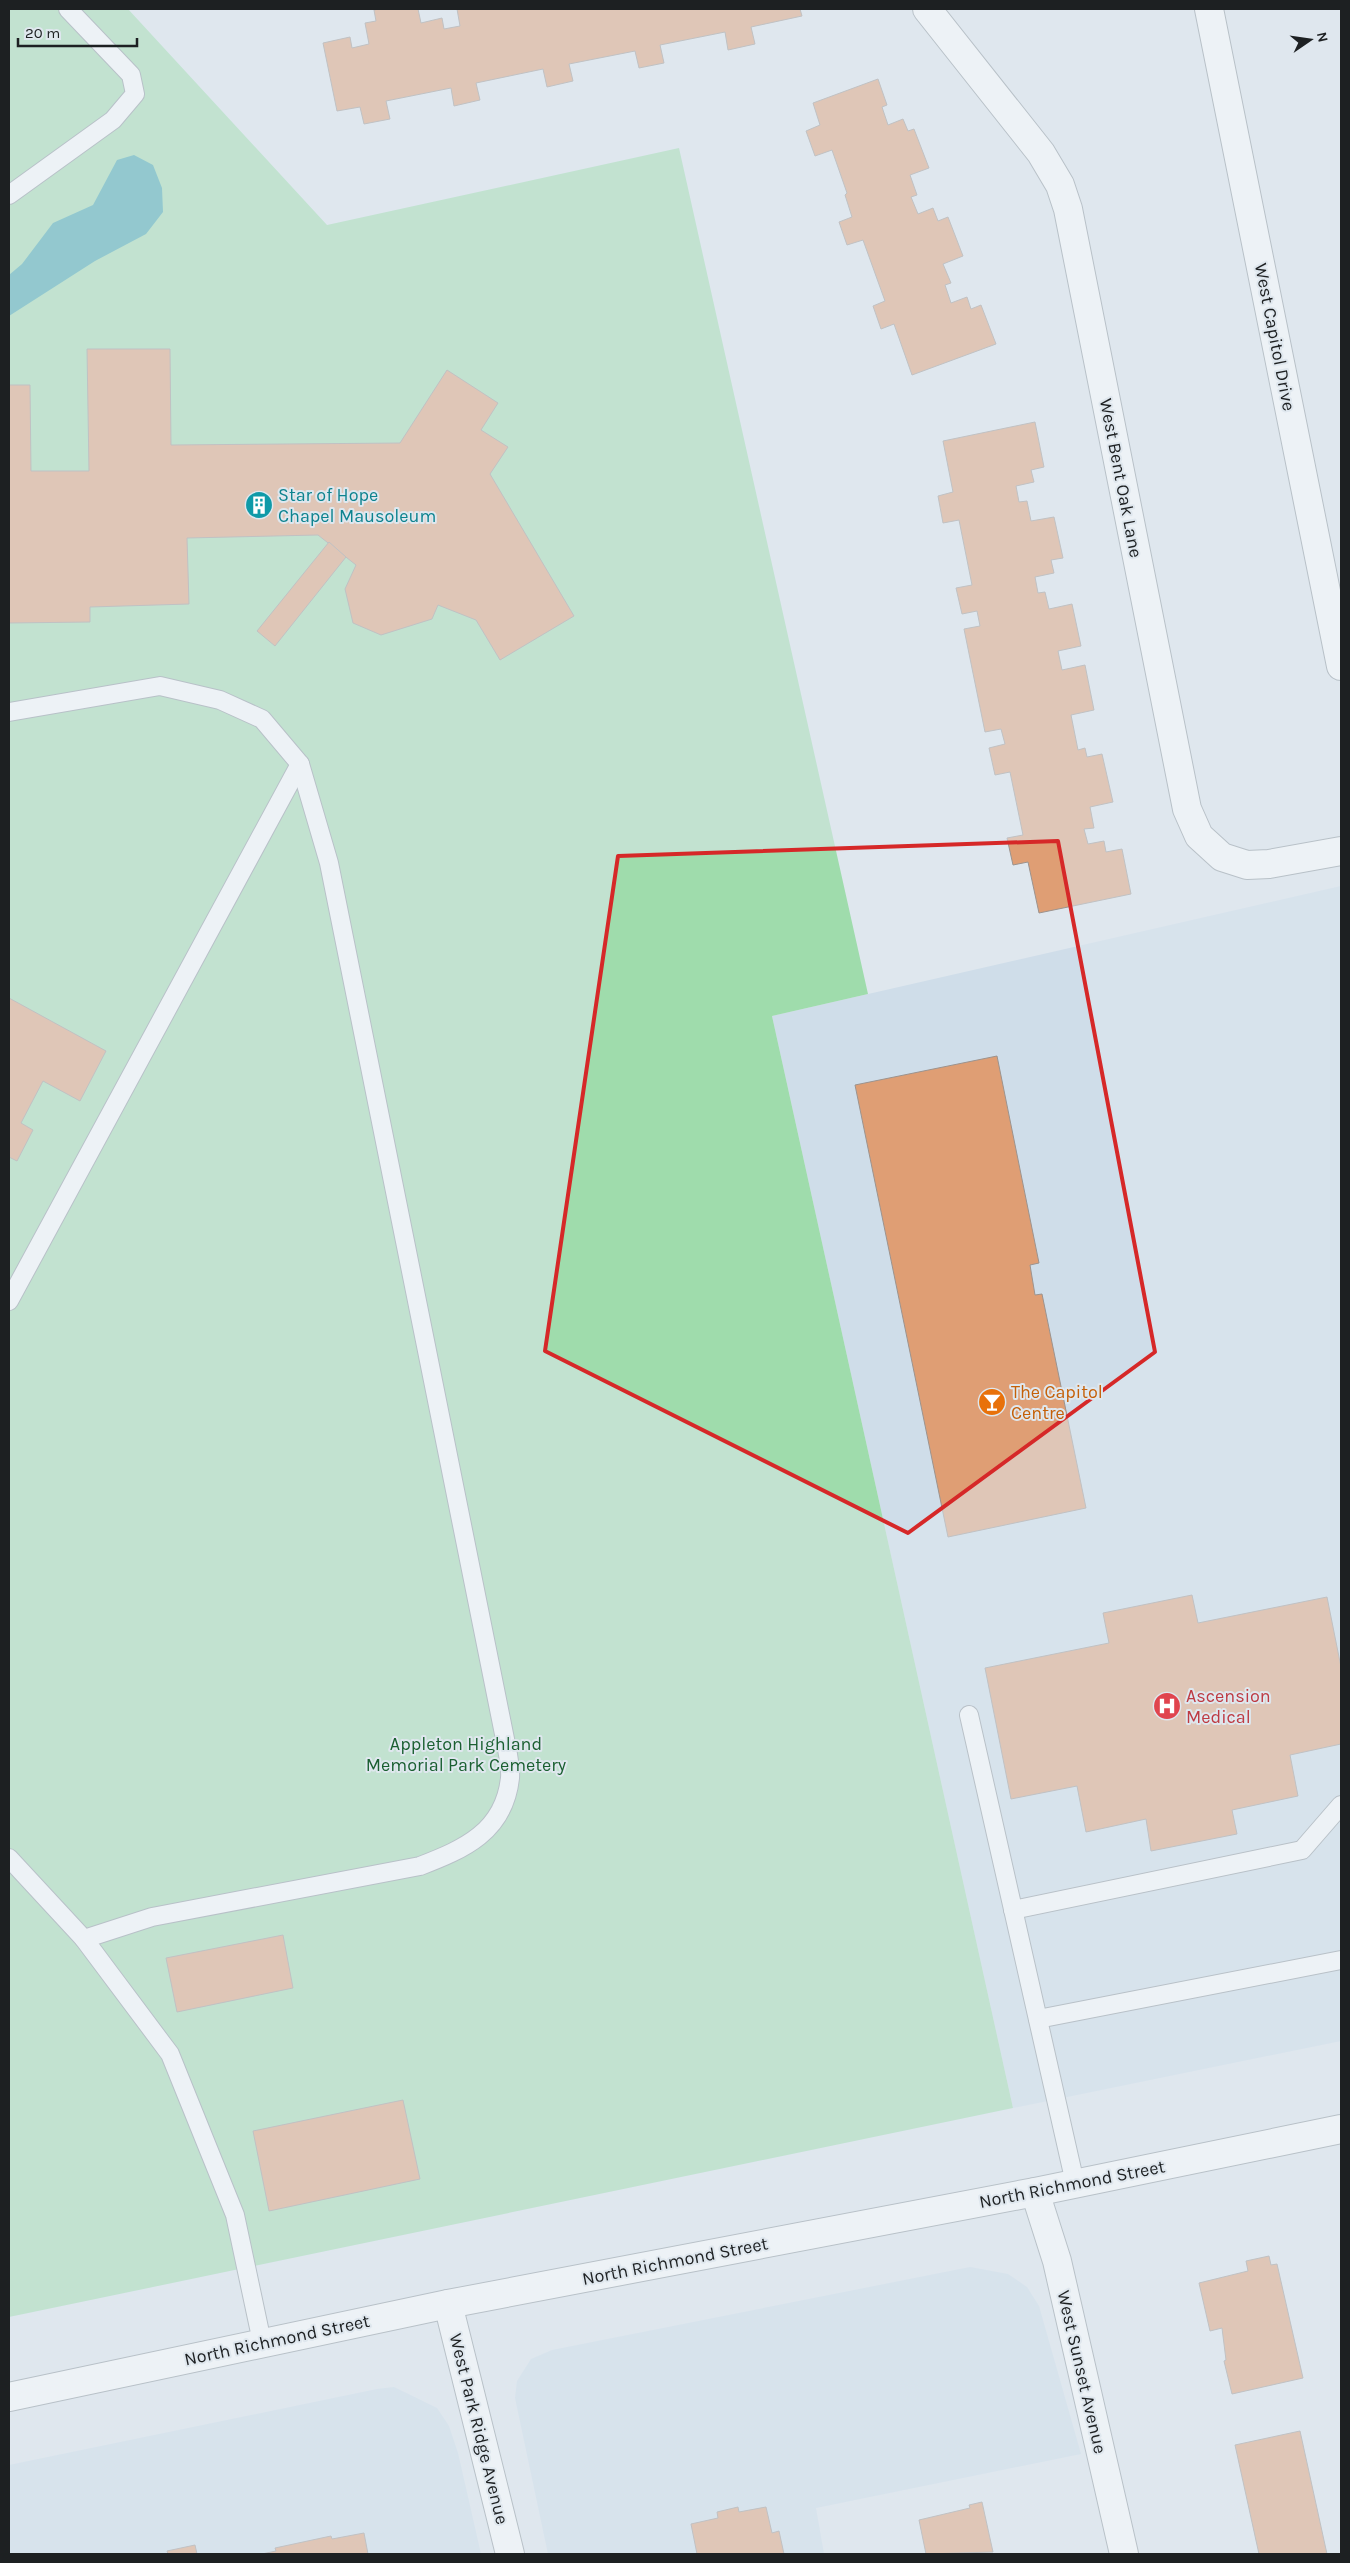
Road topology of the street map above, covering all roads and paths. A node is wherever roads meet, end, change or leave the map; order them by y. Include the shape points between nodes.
1 (68, 9) edge
2 (927, 9) edge
3 (1209, 9) edge
4 (9, 195) edge
5 (1341, 666) edge
6 (9, 712) edge
7 (300, 764) junction
8 (1341, 851) edge
9 (9, 1301) edge
10 (969, 1715) dead end
11 (1341, 1805) edge
12 (9, 1858) edge
13 (1013, 1910) junction
14 (84, 1938) junction
15 (1341, 1960) edge
16 (1038, 2019) junction
17 (1341, 2129) edge
18 (1074, 2184) junction
19 (1035, 2192) junction
20 (448, 2304) junction
21 (262, 2342) junction
22 (9, 2397) edge
23 (510, 2554) edge
24 (1124, 2554) edge

1 - 4 lane via 131,75 135,94 114,120
2 - 8 street, West Bent Oak Lane via 1041,154 1060,184 1070,219 1187,809 1199,836 1222,858 1247,865
3 - 5 street, West Capitol Drive
6 - 7 lane via 160,686 220,700 262,719
7 - 9 lane
7 - 14 lane via 329,863 506,1744 510,1778 500,1811 481,1835 460,1851 420,1866 152,1917
10 - 13 lane
11 - 13 lane via 1302,1850
12 - 14 lane
13 - 16 lane
14 - 21 lane via 170,2054 235,2215
15 - 16 lane
16 - 18 lane
17 - 18 street, North Richmond Street
18 - 19 street, North Richmond Street
19 - 20 street, North Richmond Street
19 - 24 street, West Sunset Avenue via 1057,2261
20 - 21 street, North Richmond Street
20 - 23 street, West Park Ridge Avenue
21 - 22 street, North Richmond Street

